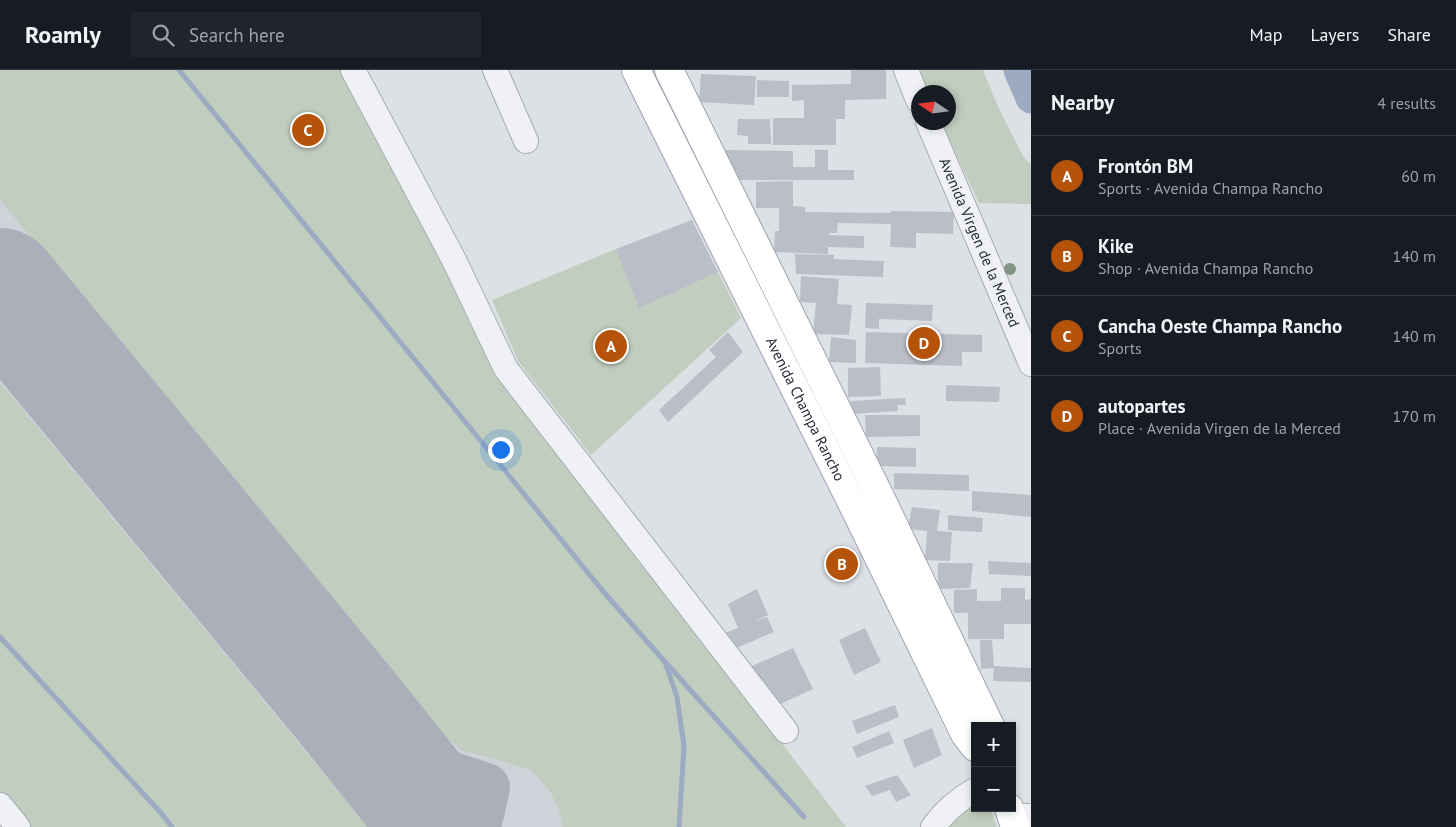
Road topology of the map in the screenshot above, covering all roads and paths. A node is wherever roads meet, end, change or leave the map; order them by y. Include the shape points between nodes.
1 (353, 70) edge
2 (495, 70) edge
3 (636, 70) edge
4 (669, 70) edge
5 (906, 70) edge
6 (912, 85) edge
7 (698, 128) junction
8 (931, 130) edge
9 (526, 141) dead end
10 (673, 142) junction
11 (766, 266) junction
12 (741, 279) junction
13 (1031, 364) edge
14 (882, 501) junction
15 (858, 515) junction
16 (988, 722) edge
17 (786, 731) dead end
18 (971, 742) edge
19 (971, 792) edge
20 (0, 805) edge
21 (18, 827) edge
22 (933, 827) edge

1 - 17 street via 454,260 506,369
2 - 9 street
3 - 10 main road, Avenida Champa Rancho
4 - 7 main road, Avenida Champa Rancho
5 - 6 street
7 - 10 main road
7 - 11 main road, Avenida Champa Rancho
8 - 13 street, Avenida Virgen de la Merced
10 - 12 main road, Avenida Champa Rancho
11 - 12 main road
11 - 14 main road, Avenida Champa Rancho
12 - 15 main road, Avenida Champa Rancho
14 - 15 main road
14 - 16 main road, Avenida Champa Rancho
15 - 18 main road, Avenida Champa Rancho
19 - 22 street via 962,797
20 - 21 street

